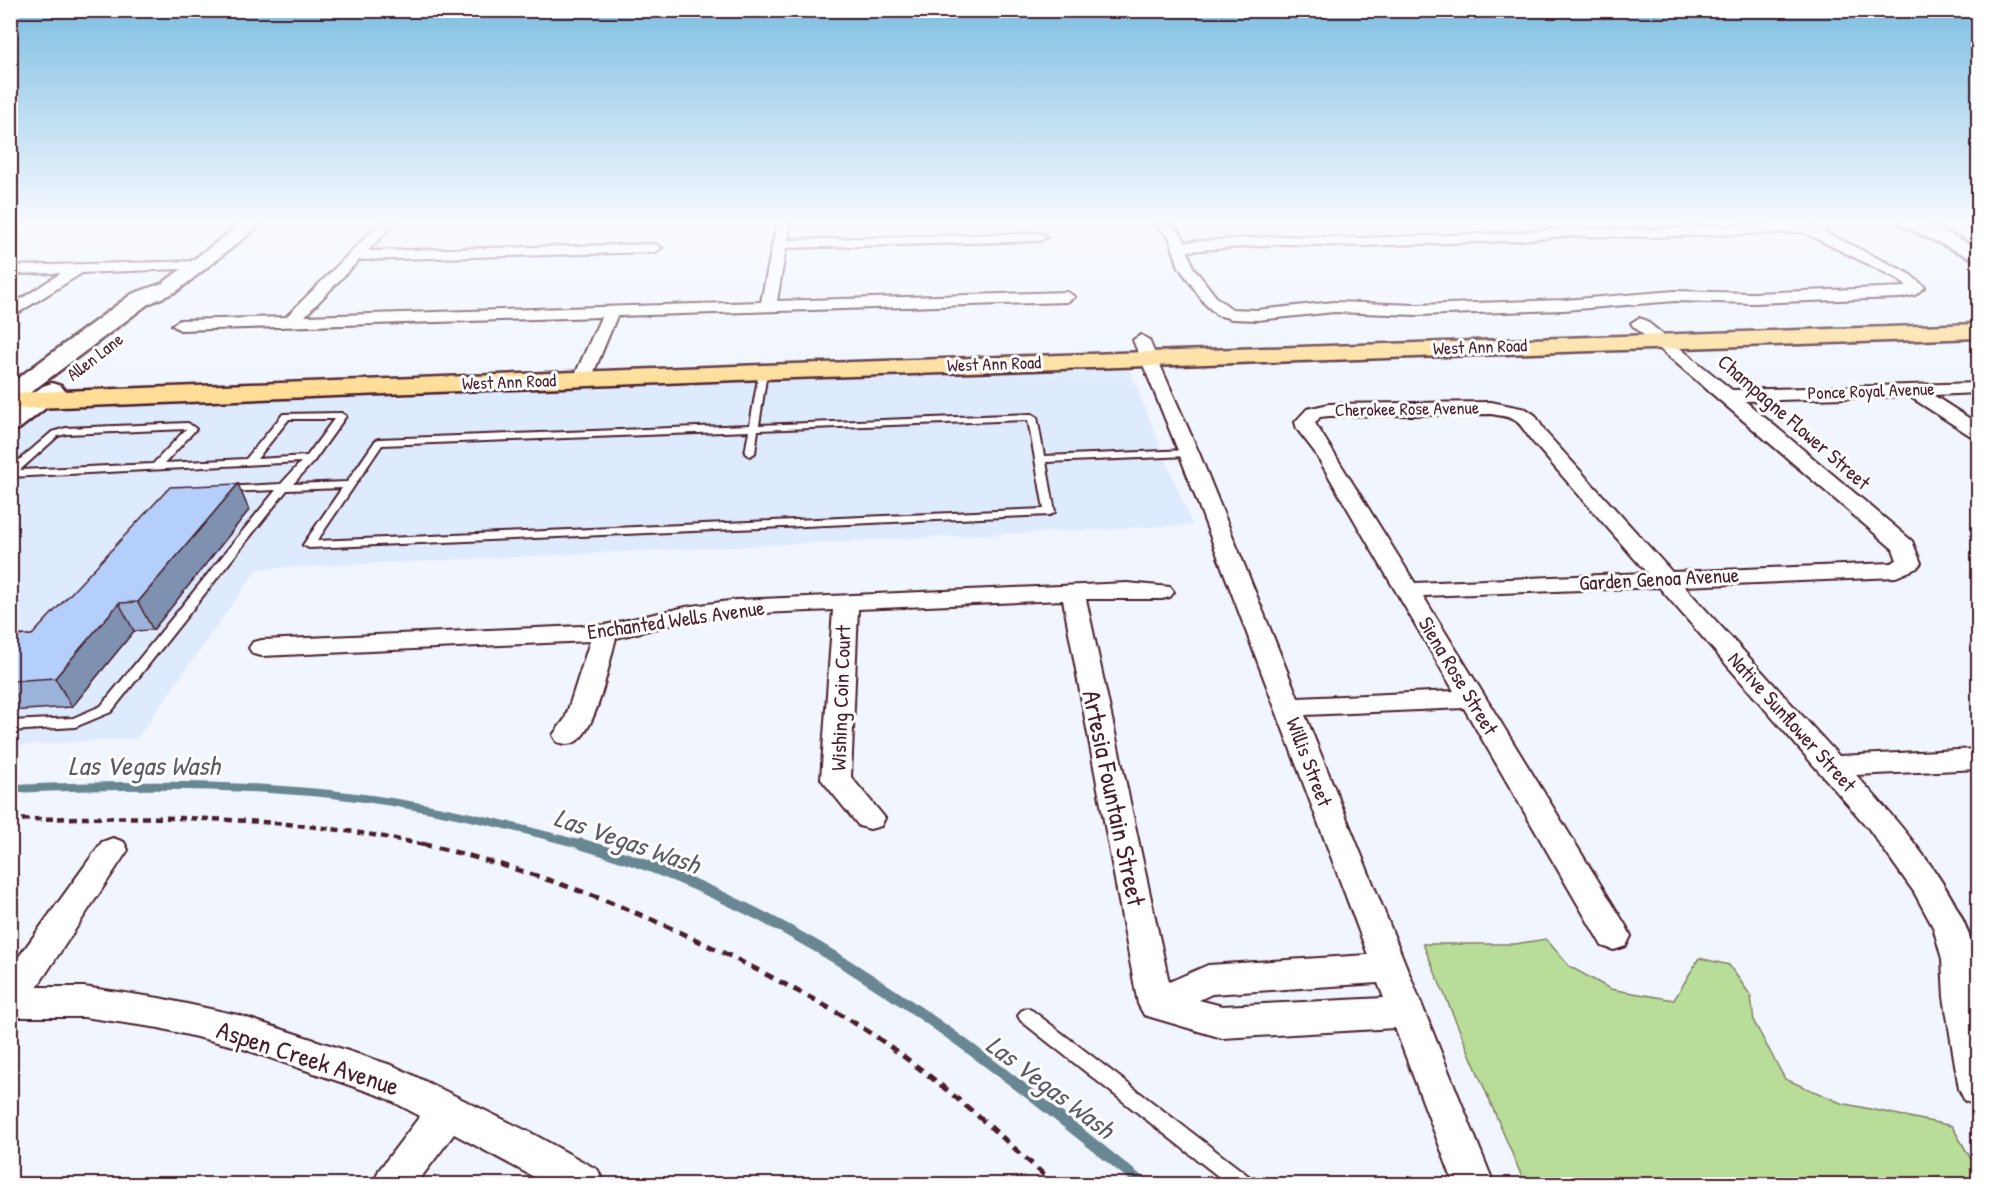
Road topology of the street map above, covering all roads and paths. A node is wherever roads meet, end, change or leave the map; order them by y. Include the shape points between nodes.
1 (64, 278) edge
2 (183, 278) edge
3 (334, 278) edge
4 (774, 278) edge
5 (1194, 278) edge
6 (1905, 278) edge
7 (170, 287) junction
8 (1067, 297) dead end
9 (768, 307) junction
10 (1978, 311) edge
11 (611, 312) junction
12 (10, 313) edge
13 (290, 322) junction
14 (1639, 323) junction
15 (180, 325) dead end
16 (1978, 331) edge
17 (1662, 341) junction
18 (956, 346) junction
19 (1145, 350) junction
20 (587, 369) junction
21 (763, 372) junction
22 (71, 376) junction
23 (10, 378) edge
24 (1978, 388) edge
25 (38, 389) junction
26 (1914, 390) junction
27 (10, 396) edge
28 (1727, 396) junction
29 (10, 401) edge
30 (1508, 410) joint
31 (1309, 417) joint
32 (10, 423) edge
33 (754, 428) junction
34 (1978, 432) edge
35 (750, 453) dead end
36 (1189, 453) junction
37 (310, 459) junction
38 (1040, 459) junction
39 (250, 461) junction
40 (156, 467) junction
41 (10, 474) edge
42 (350, 485) junction
43 (284, 487) junction
44 (214, 489) edge
45 (1909, 563) joint
46 (1664, 579) junction
47 (1407, 590) junction
48 (1072, 592) junction
49 (1162, 592) dead end
50 (846, 602) junction
51 (605, 633) junction
52 (262, 648) dead end
53 (1471, 699) junction
54 (1288, 707) junction
55 (10, 726) edge
56 (567, 735) dead end
57 (1978, 759) edge
58 (1832, 766) junction
59 (870, 818) dead end
60 (10, 820) edge
61 (113, 850) dead end
62 (1614, 936) dead end
63 (1390, 968) junction
64 (10, 1000) edge
65 (1156, 1004) junction
66 (1407, 1012) junction
67 (1027, 1016) dead end
68 (1978, 1089) edge
69 (448, 1111) junction
70 (393, 1185) edge
71 (584, 1185) edge
72 (1054, 1185) edge
73 (1243, 1185) edge
74 (1474, 1185) edge

1 - 12 street
2 - 7 main road, Allen Lane
3 - 13 street
4 - 9 street
5 - 6 street via 1223,312 1257,315 1334,307 1440,309 1586,304 1659,296 1752,298 1900,293 1916,289 1915,283
7 - 22 main road, Allen Lane via 170,299
7 - 25 main road, Allen Lane via 140,299
8 - 9 street
9 - 11 street
10 - 14 main road, West Ann Road
11 - 13 street
11 - 20 street
13 - 15 street
14 - 17 street, Champagne Flower Street
14 - 19 main road, West Ann Road
16 - 17 main road, West Ann Road
17 - 19 main road, West Ann Road
17 - 28 street, Champagne Flower Street
18 - 19 main road, West Ann Road
18 - 20 main road, West Ann Road
18 - 21 main road via 798,361
19 - 21 main road, West Ann Road
19 - 36 street, Willis Street
20 - 21 main road, West Ann Road
20 - 22 main road, West Ann Road
20 - 25 main road, West Ann Road
21 - 33 lane
22 - 25 main road, Allen Lane
23 - 25 main road, West Ann Road
24 - 26 street, Ponce Royal Avenue
25 - 27 main road, Allen Lane
25 - 29 main road, West Ann Road
25 - 32 main road, Allen Lane
26 - 28 street, Ponce Royal Avenue
26 - 34 street
28 - 45 street, Champagne Flower Street via 1904,546
30 - 31 street, Cherokee Rose Avenue via 1329,410
30 - 46 street, Native Sunflower Street via 1528,419 1538,436
31 - 47 street, Siena Rose Street via 1305,422 1307,429 1323,449
33 - 35 lane
33 - 38 lane via 1032,417
33 - 42 lane via 379,442
36 - 38 lane
36 - 54 street, Willis Street
37 - 39 lane
37 - 39 lane via 341,416 286,416
37 - 43 lane
38 - 42 lane via 1050,512 309,545
39 - 40 lane
40 - 41 lane
40 - 41 lane via 191,429 188,426 66,430 55,434
42 - 43 lane
43 - 44 lane
43 - 55 lane via 106,710 75,722
45 - 46 street, Garden Genoa Avenue via 1896,570
46 - 47 street, Garden Genoa Avenue
46 - 58 street, Native Sunflower Street
47 - 53 street, Siena Rose Street
48 - 49 street, Enchanted Wells Avenue
48 - 50 street, Enchanted Wells Avenue
48 - 65 street, Artesia Fountain Street
50 - 51 street, Enchanted Wells Avenue via 736,607
50 - 59 street, Wishing Coin Court via 836,779
51 - 52 street, Enchanted Wells Avenue
51 - 56 street via 578,722
53 - 54 street
53 - 62 street, Siena Rose Street
54 - 63 street, Willis Street
57 - 58 street
58 - 68 street, Native Sunflower Street via 1880,821 1925,883 1949,926 1959,959
60 - 72 path via 212,818 316,828 477,857 573,886 712,944 844,1016 960,1103
61 - 64 street
63 - 65 street via 1208,980
63 - 66 street, Willis Street
64 - 69 street, Aspen Creek Avenue via 84,1002 159,1013 238,1031 394,1083
65 - 66 street via 1222,1022
66 - 74 street, Willis Street
67 - 73 lane
69 - 70 street
69 - 71 street, Aspen Creek Avenue

